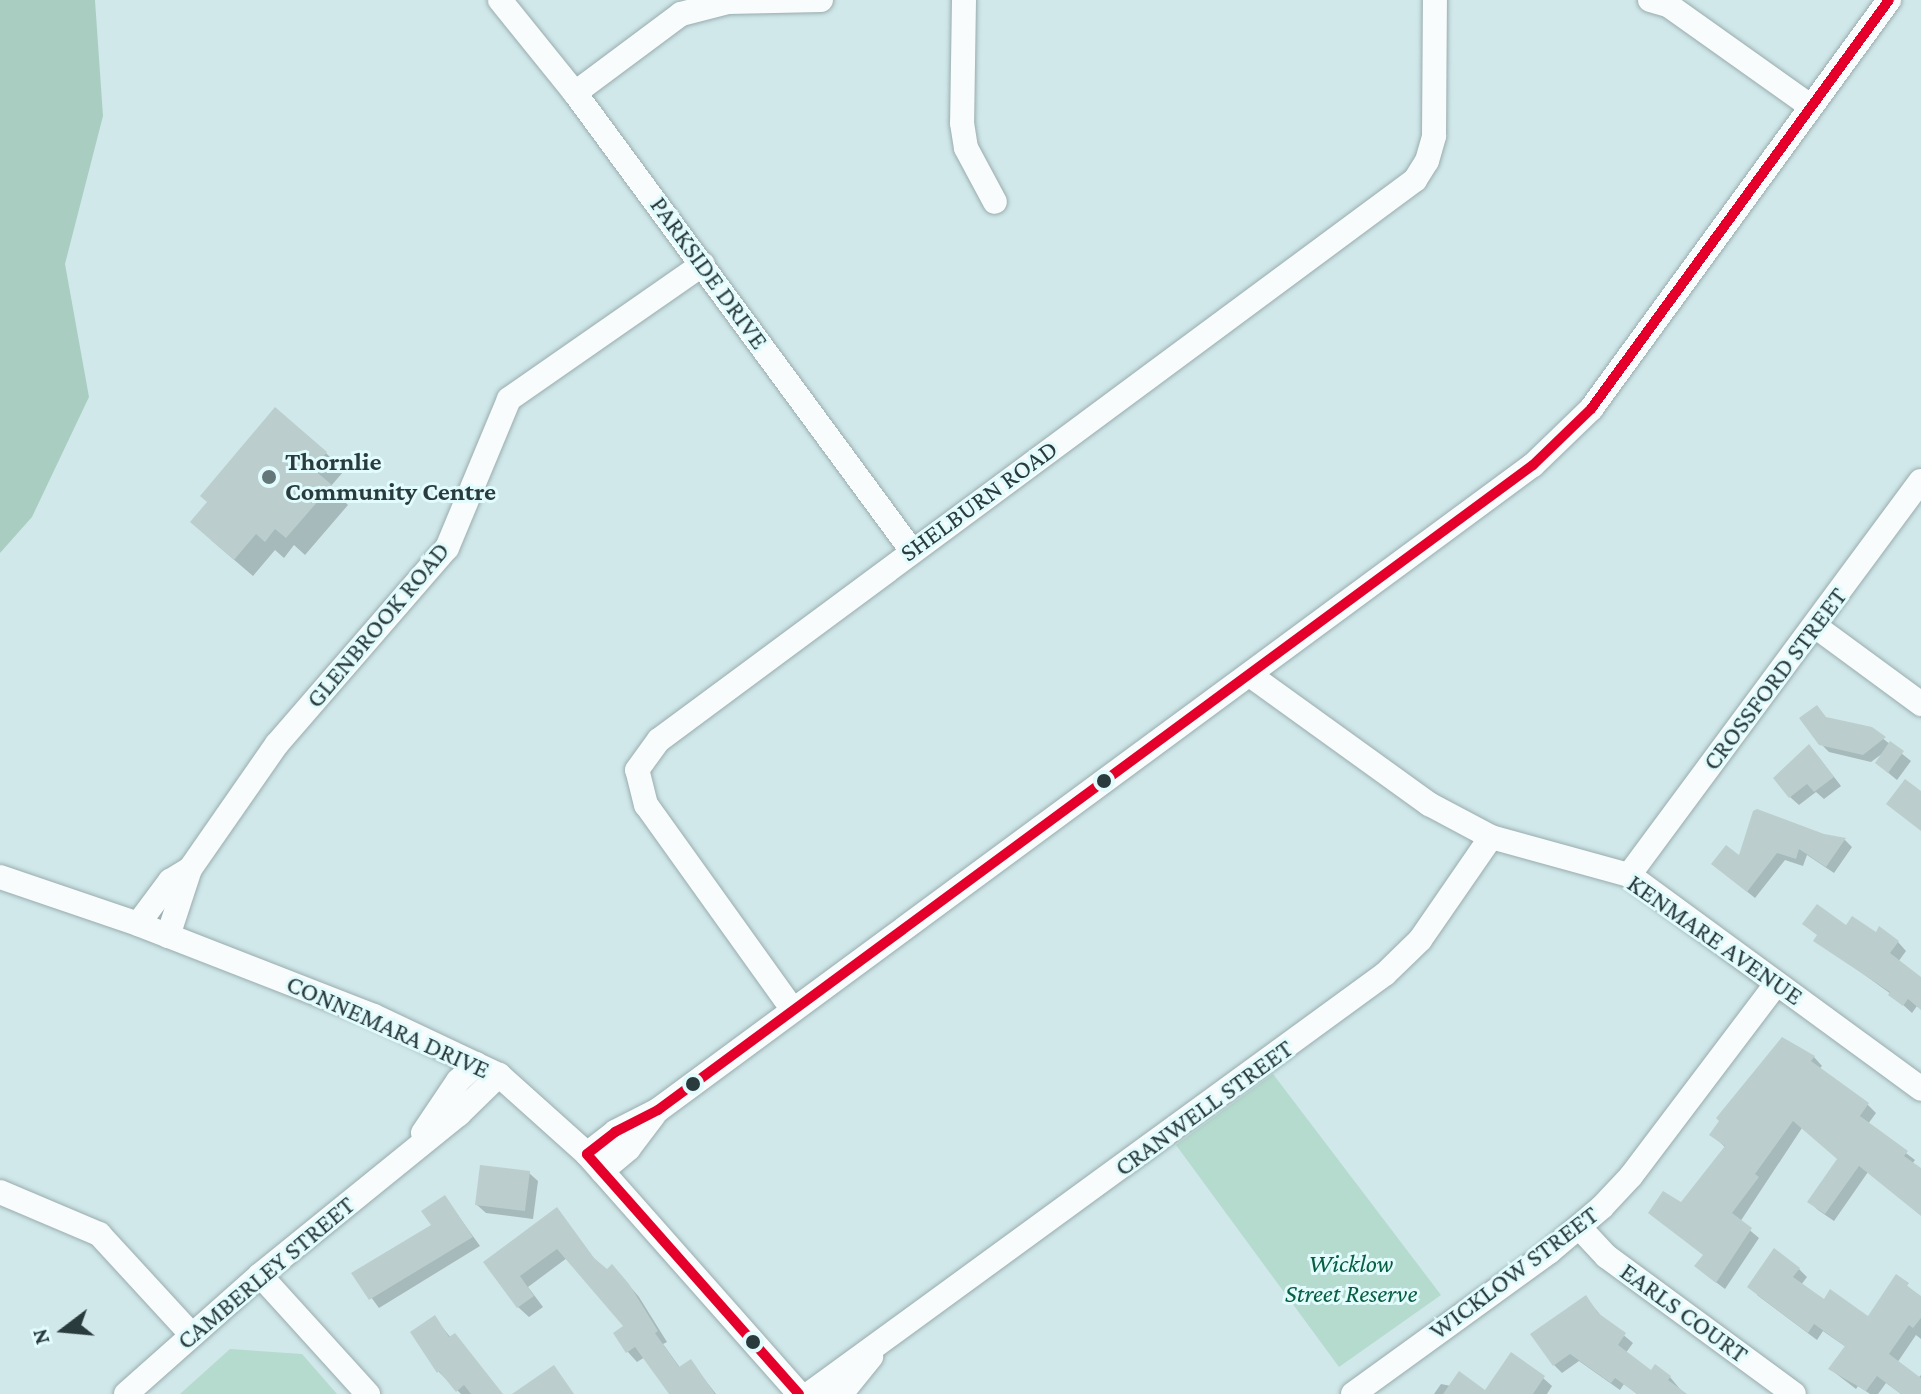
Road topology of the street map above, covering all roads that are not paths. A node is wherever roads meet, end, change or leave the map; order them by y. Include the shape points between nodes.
1 (500, 0) edge
2 (821, 0) edge
3 (964, 0) edge
4 (1435, 0) edge
5 (1650, 0) edge
6 (1889, 0) edge
7 (575, 93) junction
8 (1810, 106) junction
9 (995, 202) dead end
10 (703, 264) junction
11 (1921, 481) edge
12 (912, 551) junction
13 (1815, 626) junction
14 (1250, 675) junction
15 (1921, 704) edge
16 (1491, 837) junction
17 (190, 869) junction
18 (1629, 875) junction
19 (0, 877) edge
20 (138, 924) junction
21 (168, 936) junction
22 (1776, 984) junction
23 (793, 1010) junction
24 (476, 1064) junction
25 (499, 1075) junction
26 (1921, 1089) edge
27 (408, 1154) junction
28 (595, 1162) junction
29 (0, 1192) edge
30 (1579, 1227) junction
31 (260, 1275) junction
32 (192, 1335) junction
33 (883, 1342) junction
34 (126, 1394) edge
35 (368, 1394) edge
36 (799, 1394) edge
37 (809, 1394) edge
38 (841, 1394) edge
39 (1353, 1394) edge
40 (1794, 1394) edge

1 - 7 street, PARKSIDE DRIVE
2 - 7 street via 728,2 681,14
3 - 9 street via 962,123 966,148
4 - 12 street, SHELBURN ROAD via 1434,136 1415,180
5 - 8 street via 1668,5
6 - 8 street
7 - 10 street, PARKSIDE DRIVE
8 - 14 street via 1591,409 1565,437 1503,489
10 - 12 street, PARKSIDE DRIVE
10 - 17 street, GLENBROOK ROAD via 509,399 447,548 277,744
11 - 13 street, CROSSFORD STREET
12 - 23 street, SHELBURN ROAD via 659,740 637,770 646,805
13 - 15 street
13 - 18 street, CROSSFORD STREET
14 - 16 street, KENMARE AVENUE via 1429,804
14 - 23 street
16 - 18 street, KENMARE AVENUE
16 - 33 street, CRANWELL STREET via 1420,940 1385,974
17 - 20 street, GLENBROOK ROAD via 170,881
17 - 21 street, GLENBROOK ROAD
18 - 22 street, KENMARE AVENUE
19 - 20 street, CONNEMARA DRIVE
20 - 21 street, CONNEMARA DRIVE
21 - 24 street, CONNEMARA DRIVE via 374,1016
22 - 26 street, KENMARE AVENUE
22 - 30 street, WICKLOW STREET via 1629,1179
23 - 28 street via 658,1110 615,1132
24 - 25 street, CONNEMARA DRIVE
24 - 27 street, CAMBERLEY STREET via 458,1081
25 - 27 street, CAMBERLEY STREET
25 - 28 street, CONNEMARA DRIVE
27 - 31 street, CAMBERLEY STREET
28 - 36 street, CONNEMARA DRIVE
29 - 32 street via 99,1234
30 - 39 street, WICKLOW STREET
30 - 40 street, EARLS COURT via 1606,1256
31 - 32 street, CAMBERLEY STREET
31 - 35 street
32 - 34 street, CAMBERLEY STREET
33 - 37 street, CRANWELL STREET
33 - 38 street, CRANWELL STREET

